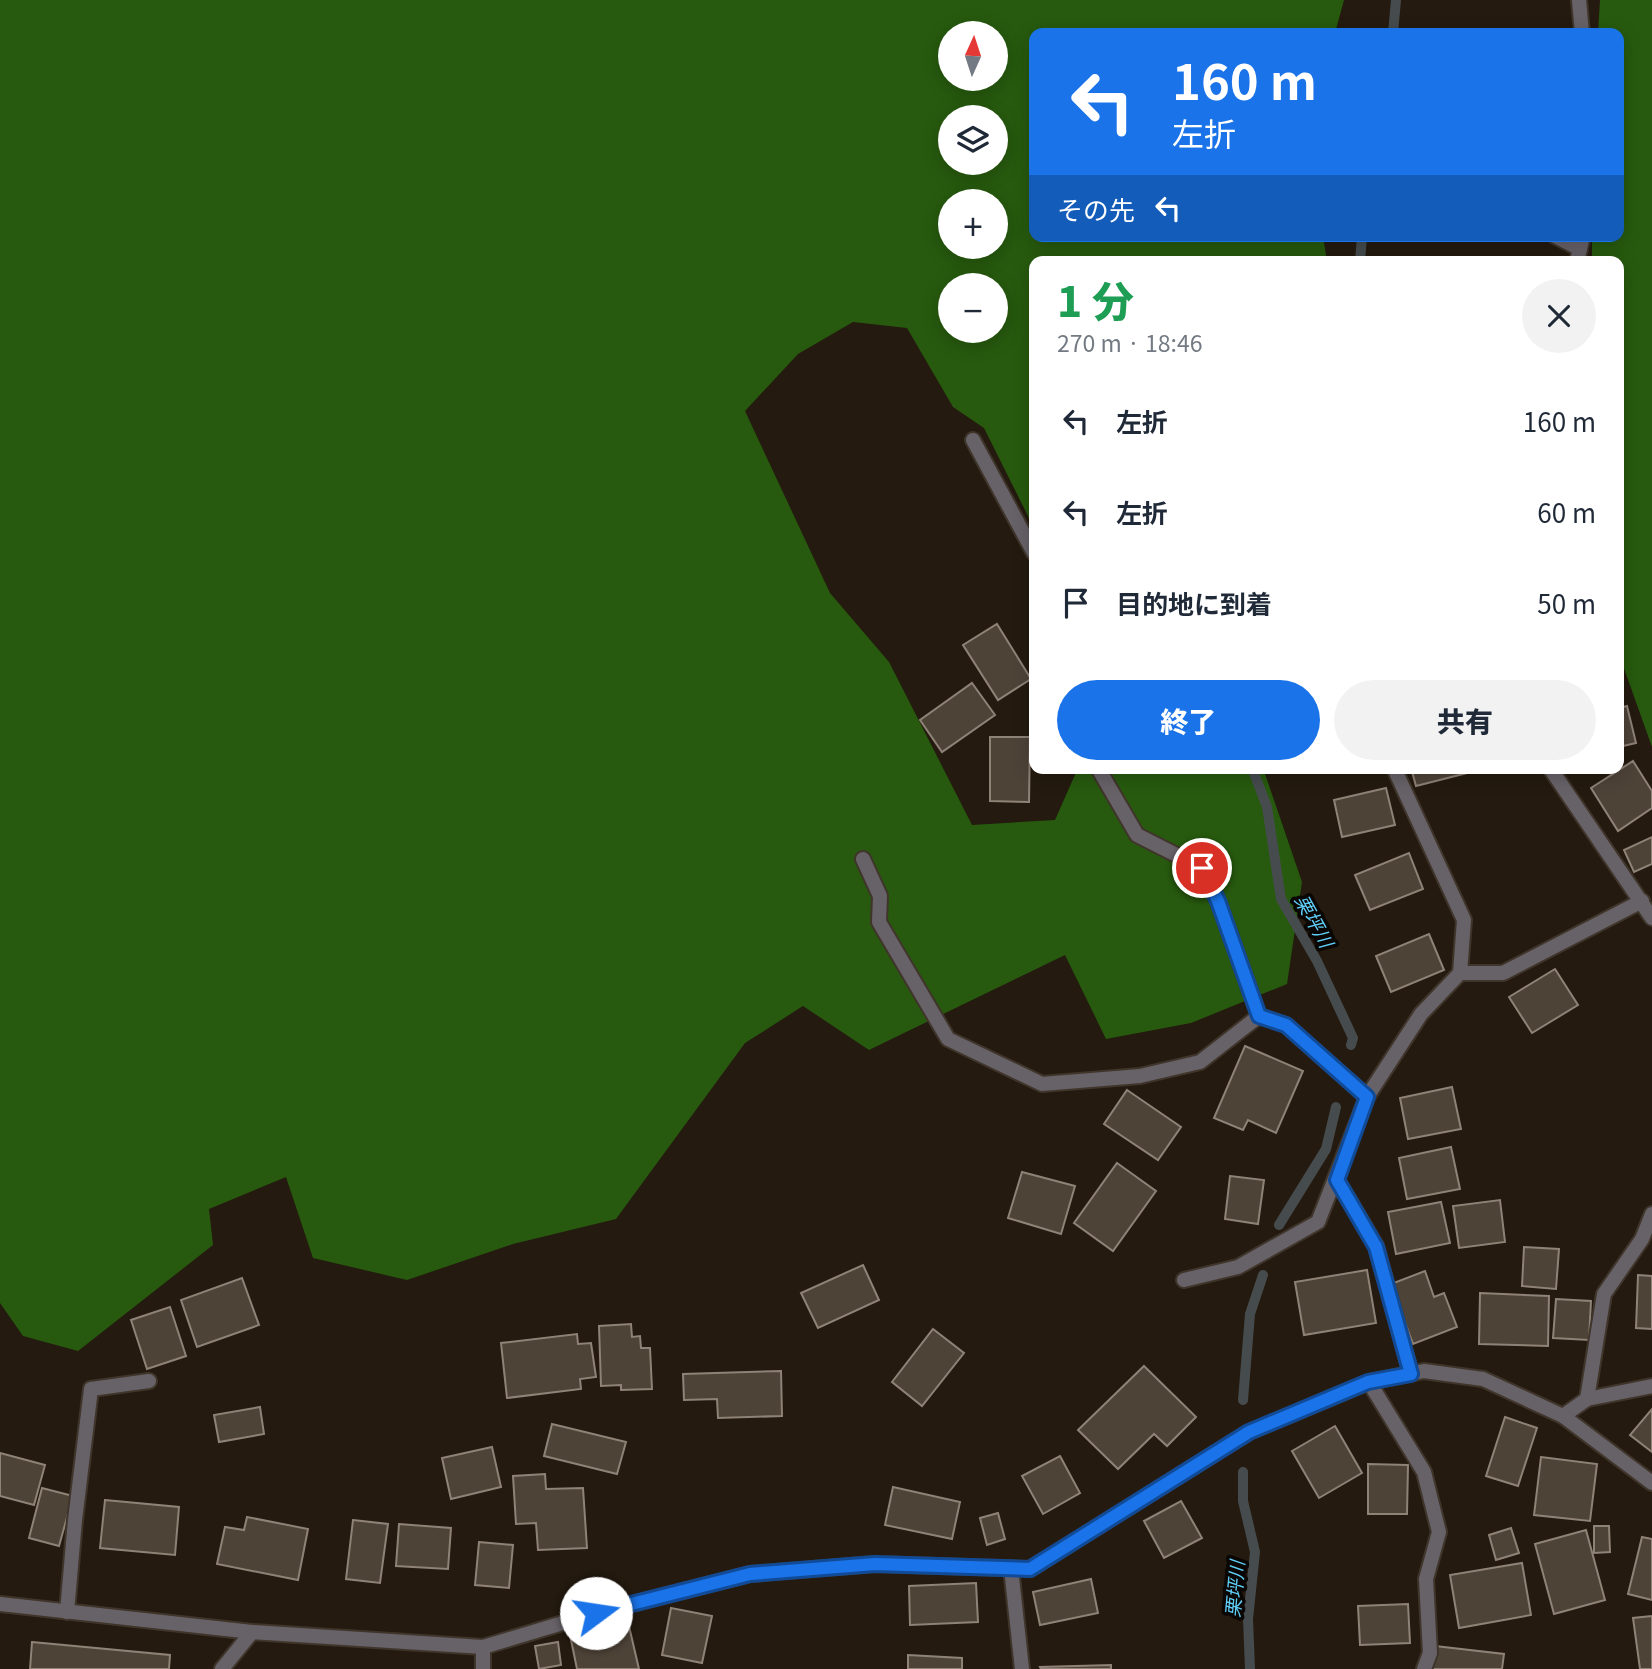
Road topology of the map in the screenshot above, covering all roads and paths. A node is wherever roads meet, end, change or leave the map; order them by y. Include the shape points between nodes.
1 (1578, 0) edge
2 (1581, 28) edge
3 (972, 440) dead end
4 (1029, 543) edge
5 (1101, 774) edge
6 (1397, 774) edge
7 (1554, 774) edge
8 (863, 859) dead end
9 (1642, 901) junction
10 (1652, 918) edge
11 (1460, 973) junction
12 (1259, 1016) junction
13 (1367, 1097) junction
14 (1337, 1180) junction
15 (1652, 1214) edge
16 (1184, 1280) dead end
17 (1411, 1374) junction
18 (149, 1381) dead end
19 (1368, 1382) junction
20 (1652, 1386) edge
21 (1587, 1399) junction
22 (1563, 1416) junction
23 (1652, 1483) edge
24 (1011, 1568) junction
25 (0, 1604) edge
26 (67, 1612) junction
27 (252, 1632) junction
28 (483, 1647) junction
29 (222, 1669) edge
30 (483, 1669) edge
31 (1022, 1669) edge
32 (1424, 1669) edge

1 - 2 street
3 - 4 street
5 - 12 street via 1137,835 1202,868
6 - 11 street via 1464,920
7 - 9 street
8 - 12 street via 880,895 879,922 947,1039 1042,1084 1140,1076 1200,1062
9 - 10 street
9 - 11 street via 1503,972
11 - 13 street via 1421,1014
12 - 13 street via 1286,1025
13 - 14 street
14 - 16 street via 1318,1222 1238,1267
14 - 17 street via 1376,1247
15 - 21 street via 1643,1240 1604,1294
17 - 19 street
17 - 22 street via 1424,1371 1483,1378
18 - 26 street via 92,1389
19 - 24 street via 1249,1432 1030,1569
19 - 32 street via 1424,1472 1439,1532 1426,1579 1430,1653
20 - 21 street
21 - 22 street
22 - 23 street
24 - 28 street via 875,1564 750,1574
24 - 31 street
25 - 26 street
26 - 27 street
27 - 28 street
27 - 29 street
28 - 30 street

